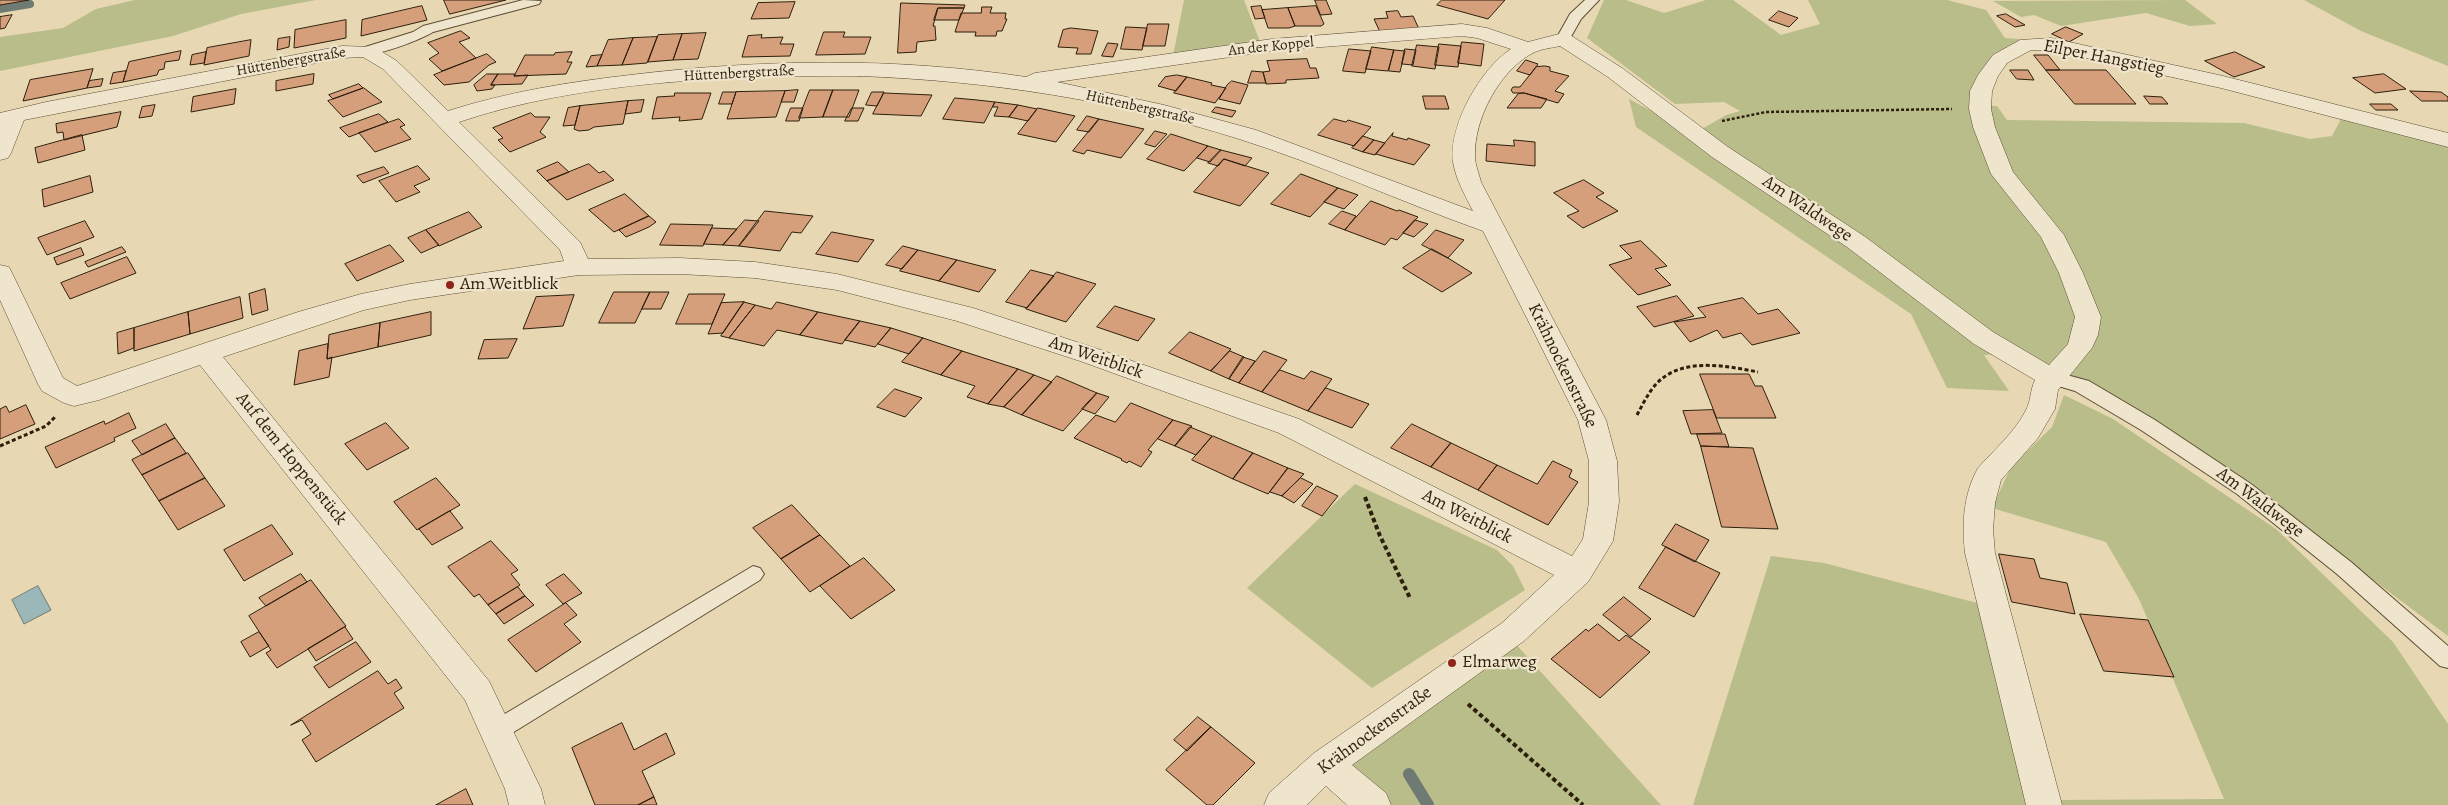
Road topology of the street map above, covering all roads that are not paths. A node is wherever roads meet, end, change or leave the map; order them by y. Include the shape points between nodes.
1 (1592, 0) edge
2 (534, 1) edge
3 (1562, 39) junction
4 (1527, 48) junction
5 (367, 52) junction
6 (1014, 82) junction
7 (7, 118) edge
8 (444, 120) junction
9 (2448, 140) edge
10 (0, 153) edge
11 (1492, 226) junction
12 (579, 267) junction
13 (0, 273) edge
14 (206, 354) junction
15 (2052, 377) junction
16 (1577, 573) junction
17 (753, 574) dead end
18 (2448, 659) edge
19 (496, 732) junction
20 (1326, 764) junction
21 (527, 805) edge
22 (1282, 805) edge
23 (1373, 805) edge
24 (2044, 805) edge

1 - 3 lane via 1575,17
2 - 5 lane via 437,27
3 - 4 street, Krähnockenstraße
3 - 15 street, Am Waldwege via 1585,51 1698,136 1872,253 2004,352
4 - 6 street, An der Koppel via 1480,32 1462,30 1272,45
4 - 11 street, Krähnockenstraße via 1498,68 1487,83 1467,136 1464,158 1470,182
5 - 7 street, Hüttenbergstraße via 342,52
5 - 8 street, Hüttenbergstraße via 390,65
6 - 8 street, Hüttenbergstraße via 940,74 833,70 694,75 555,91
6 - 11 street, Hüttenbergstraße via 1214,124 1302,153
7 - 10 street
8 - 12 street via 571,247
9 - 15 street, Eilper Hangstieg via 2223,82 2051,44 2027,44 2000,59 1981,91 1984,127 2002,174 2052,235 2075,281 2088,317 2079,348
11 - 16 street, Krähnockenstraße via 1592,420 1603,461 1604,502 1598,541
12 - 14 street, Am Weitblick via 361,302 252,335
12 - 16 street, Am Weitblick via 680,266 755,270 837,282 964,314 1289,426
13 - 14 street via 52,384 74,396
14 - 19 street, Auf dem Hoppenstück via 477,691
15 - 18 lane, Am Waldwege via 2082,386 2148,425 2244,489 2344,568
15 - 24 street via 2045,388 2041,409 2028,431 1988,476 1980,502 1978,530 1980,553
16 - 20 street, Krähnockenstraße via 1513,632
17 - 19 lane
19 - 21 street, Auf dem Hoppenstück via 524,789
20 - 22 street, Krähnockenstraße
20 - 23 street

